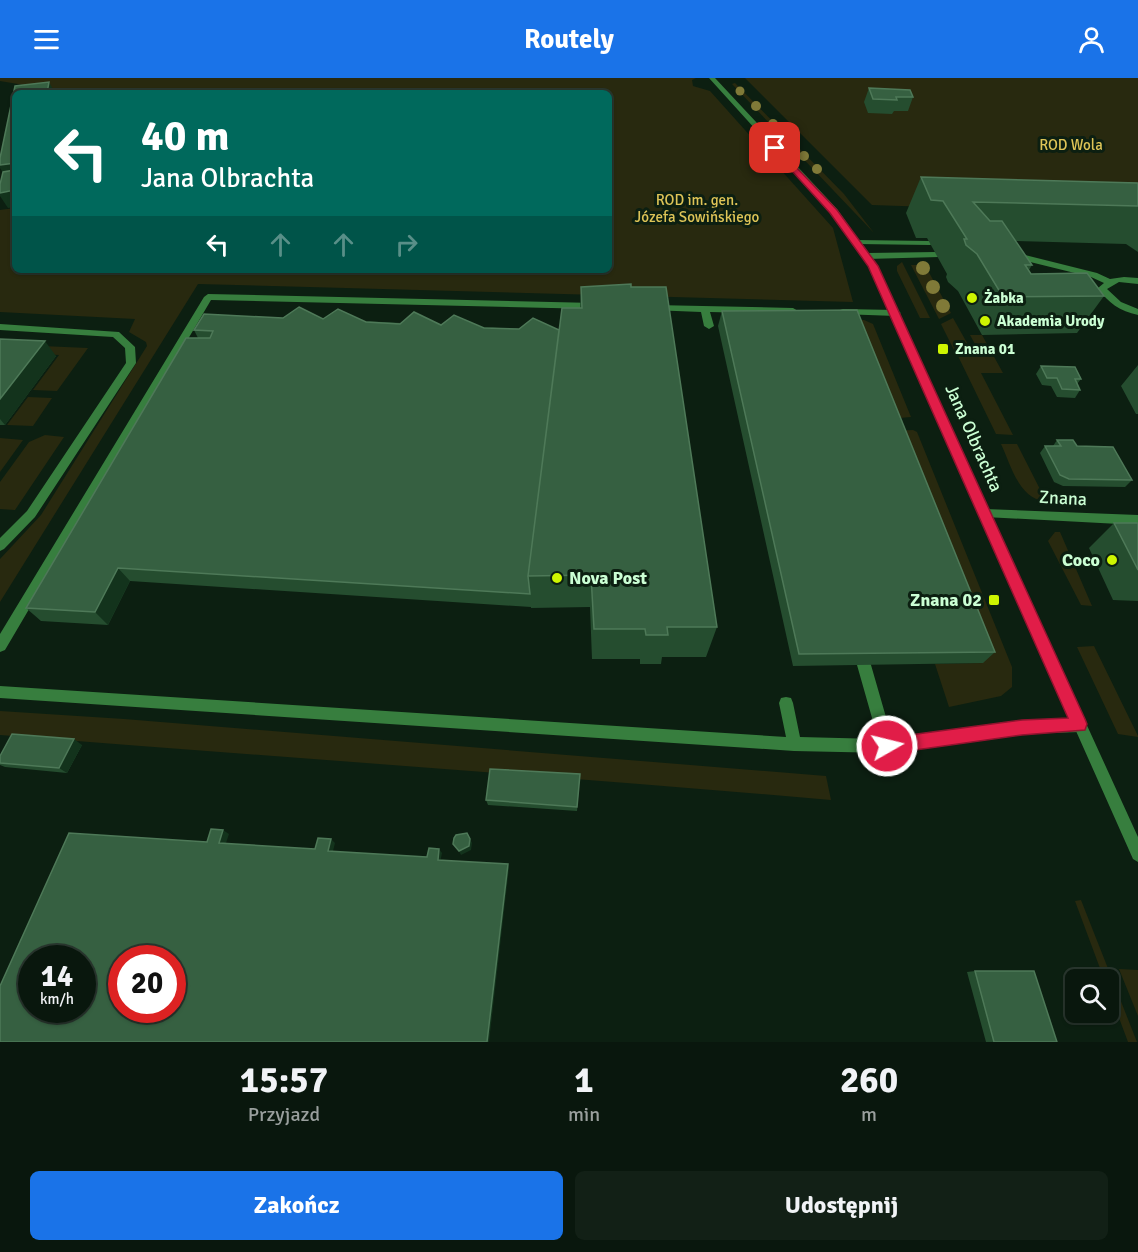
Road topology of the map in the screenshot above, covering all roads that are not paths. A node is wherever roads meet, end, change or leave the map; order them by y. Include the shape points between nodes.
1 (712, 78) edge
2 (858, 242) junction
3 (930, 243) dead end
4 (1000, 254) edge
5 (936, 255) dead end
6 (867, 256) junction
7 (1138, 281) edge
8 (1109, 282) junction
9 (611, 307) edge
10 (647, 308) edge
11 (705, 309) junction
12 (804, 311) edge
13 (827, 312) edge
14 (1138, 312) edge
15 (896, 313) junction
16 (709, 326) dead end
17 (0, 327) edge
18 (986, 513) junction
19 (1138, 520) edge
20 (0, 546) edge
21 (0, 646) edge
22 (864, 665) edge
23 (0, 692) edge
24 (786, 703) dead end
25 (1080, 724) junction
26 (794, 744) junction
27 (887, 746) junction
28 (1138, 854) edge

1 - 2 street, Jana Olbrachta
2 - 3 street
2 - 6 street, Jana Olbrachta
4 - 8 street via 1044,261
5 - 6 street
6 - 15 street, Jana Olbrachta
7 - 8 street via 1124,278
8 - 14 street via 1102,288 1107,297
9 - 21 street via 208,297
10 - 11 street
11 - 12 street via 781,314
11 - 16 street
13 - 15 street
15 - 18 street, Jana Olbrachta
17 - 20 street via 116,334 130,347 131,363 31,514
18 - 19 street, Znana
18 - 25 street, Jana Olbrachta
22 - 27 street
23 - 26 street
24 - 26 street
25 - 27 street
25 - 28 street, Jana Olbrachta
26 - 27 street

